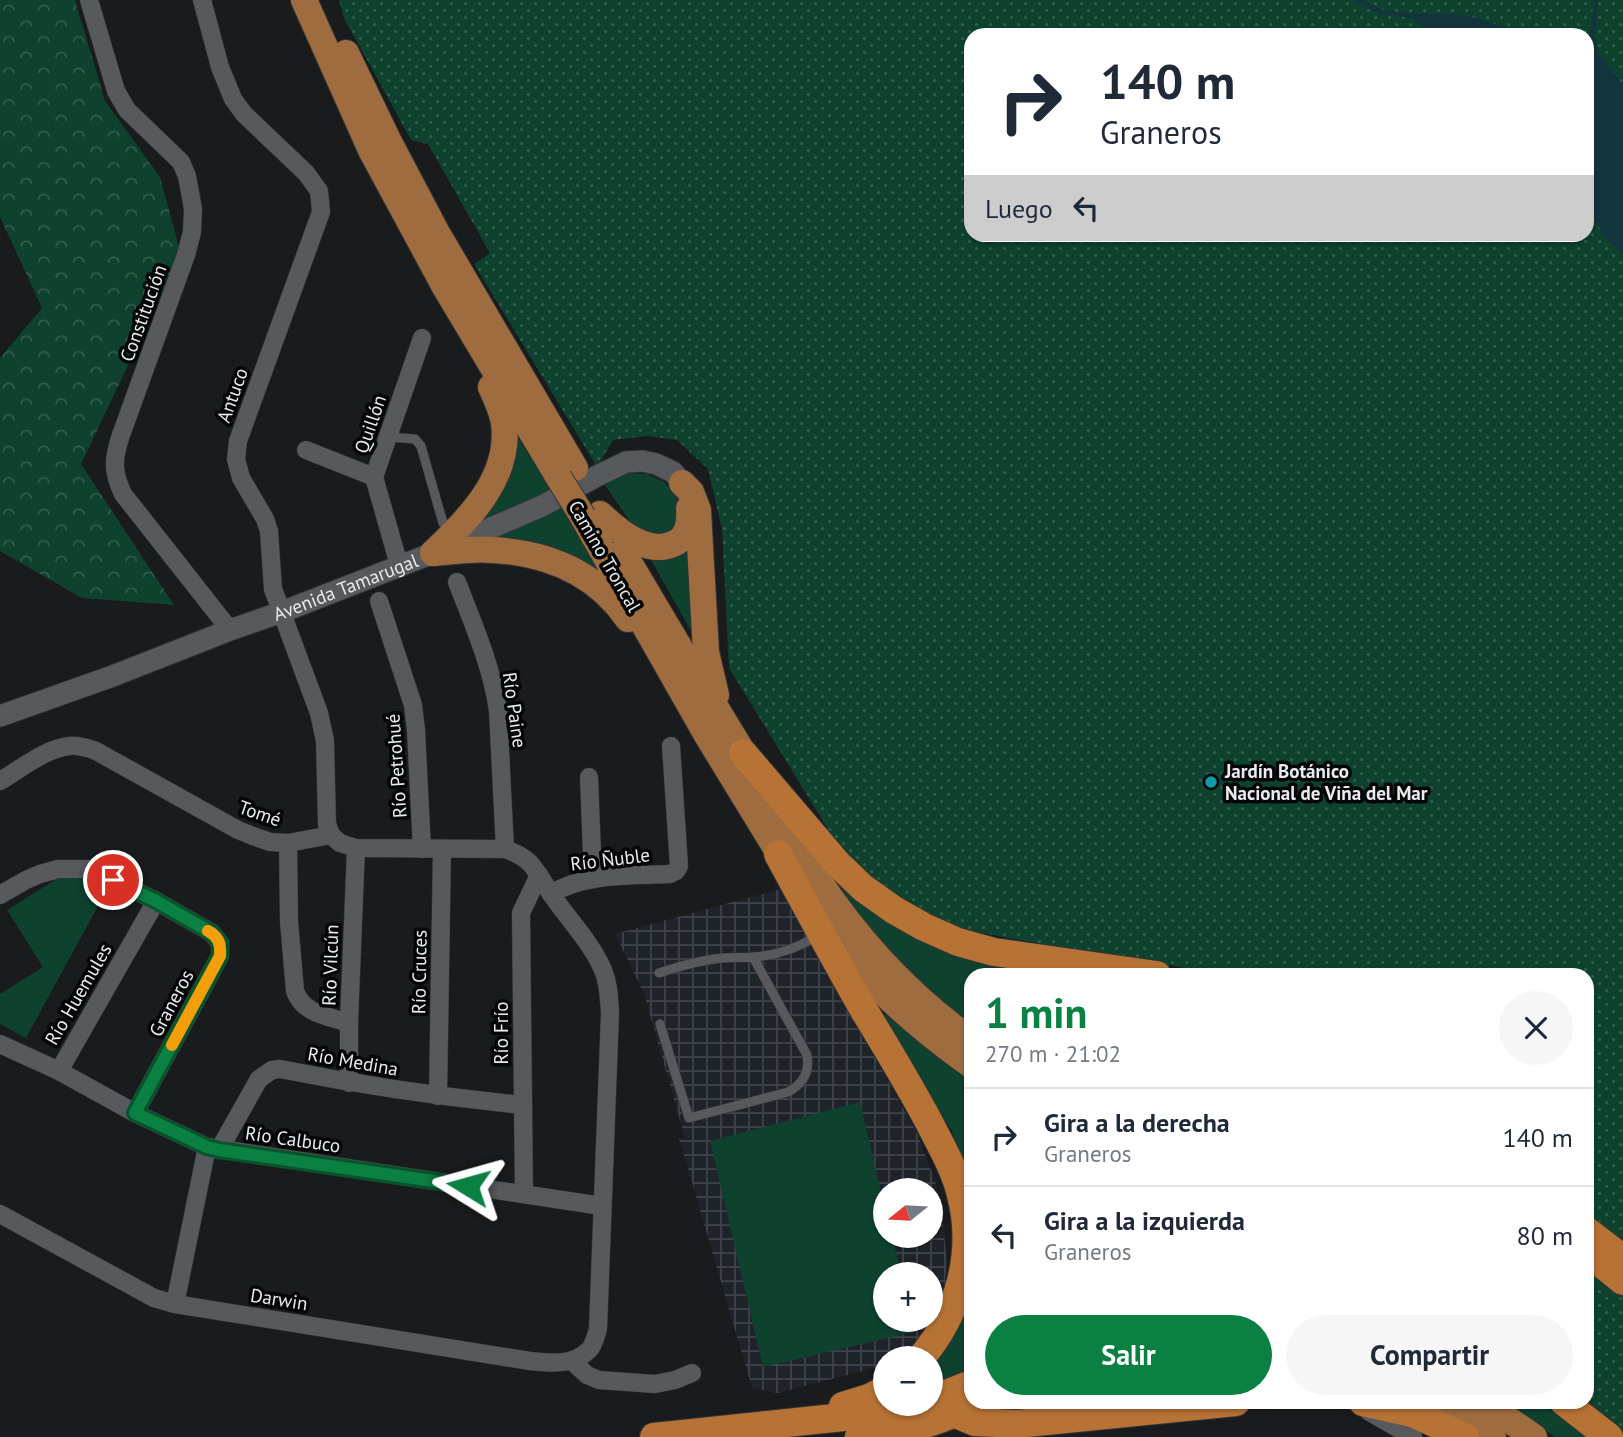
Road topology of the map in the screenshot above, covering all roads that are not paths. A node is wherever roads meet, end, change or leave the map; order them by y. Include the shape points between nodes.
1 (89, 0) edge
2 (202, 0) edge
3 (304, 0) edge
4 (324, 0) edge
5 (445, 287) junction
6 (422, 338) dead end
7 (388, 437) junction
8 (306, 450) dead end
9 (567, 473) junction
10 (374, 477) junction
11 (682, 483) junction
12 (593, 512) junction
13 (443, 523) dead end
14 (433, 553) junction
15 (399, 565) junction
16 (457, 582) dead end
17 (379, 601) dead end
18 (282, 612) junction
19 (230, 630) junction
20 (0, 716) edge
21 (709, 718) junction
22 (671, 746) dead end
23 (743, 753) junction
24 (589, 777) dead end
25 (0, 781) edge
26 (331, 835) junction
27 (288, 843) junction
28 (356, 848) junction
29 (422, 849) junction
30 (442, 849) junction
31 (505, 849) junction
32 (778, 854) junction
33 (539, 875) junction
34 (593, 879) junction
35 (551, 894) junction
36 (0, 895) edge
37 (156, 901) junction
38 (821, 933) junction
39 (753, 957) junction
40 (1108, 968) edge
41 (659, 973) dead end
42 (349, 1023) junction
43 (660, 1024) dead end
44 (964, 1034) edge
45 (0, 1044) edge
46 (964, 1060) edge
47 (58, 1071) junction
48 (348, 1083) junction
49 (438, 1096) junction
50 (523, 1105) junction
51 (135, 1113) junction
52 (213, 1148) junction
53 (524, 1194) junction
54 (602, 1206) junction
55 (0, 1214) edge
56 (964, 1214) edge
57 (1594, 1236) edge
58 (1594, 1258) edge
59 (1623, 1259) edge
60 (964, 1265) edge
61 (1594, 1266) edge
62 (1623, 1281) edge
63 (175, 1304) junction
64 (929, 1346) edge
65 (572, 1361) junction
66 (692, 1373) dead end
67 (964, 1394) edge
68 (873, 1396) edge
69 (1166, 1409) edge
70 (1364, 1409) edge
71 (1394, 1409) edge
72 (1451, 1409) edge
73 (1493, 1409) edge
74 (1573, 1409) edge
75 (873, 1414) edge
76 (951, 1414) edge
77 (795, 1422) junction
78 (1411, 1436) edge
79 (654, 1437) edge
80 (859, 1437) edge
81 (1465, 1437) edge
82 (1493, 1437) edge
83 (1534, 1437) edge
84 (1609, 1437) edge

1 - 19 street, Constitución via 116,92 127,110 181,162 193,209 186,255 121,435 114,470 123,494
2 - 18 street, Antuco via 233,99 319,191 321,212 236,450 241,478 269,531 273,589
3 - 5 main road, Camino Troncal via 371,150
4 - 9 main road, Camino Troncal via 388,140
5 - 9 main road, Camino Troncal
5 - 14 main road via 499,404 505,435 493,482 467,520
6 - 7 street, Quillón
7 - 10 street, Quillón
7 - 13 lane via 415,439 421,446
8 - 10 street
9 - 12 main road, Camino Troncal
10 - 15 street, Quillón
11 - 12 main road via 689,503 689,525 671,545 650,547
11 - 14 street, Avenida Tamarugal via 673,472 656,464 626,462 542,506
11 - 21 main road via 698,510
12 - 21 main road, Camino Troncal
14 - 15 street, Avenida Tamarugal
14 - 21 main road via 491,549 527,553 582,574 617,603
15 - 18 street, Avenida Tamarugal
16 - 31 street, Río Paine via 496,691
17 - 29 street, Río Petrohué via 413,705
18 - 19 street, Avenida Tamarugal
18 - 26 street, Antuco via 321,722
19 - 20 street, Avenida Tamarugal
21 - 23 main road, Camino Troncal
21 - 32 main road, Camino Troncal
22 - 34 street, Río Ñuble via 679,866 670,874
23 - 40 highway via 837,863 894,911 923,928 995,952
23 - 44 main road, Camino Troncal via 817,878 859,934 905,984
24 - 34 street
25 - 27 street, Tomé via 42,755 81,746 238,830 270,842
26 - 27 street, Tomé
26 - 28 street
27 - 42 street via 289,921 298,1001 306,1009
28 - 29 street
28 - 42 street, Río Vilcún
29 - 30 street
30 - 31 street
30 - 49 street, Río Cruces
31 - 33 street via 516,852
32 - 38 highway
32 - 46 main road, Camino Troncal via 836,939 870,979
33 - 35 street
33 - 50 street, Río Frío via 521,913
34 - 35 street, Río Ñuble
35 - 54 street via 584,938 608,987
36 - 37 street, Graneros via 40,874 74,868 91,869
37 - 47 street, Río Huemules
37 - 51 street, Graneros via 212,933 220,943 220,956
38 - 39 lane via 790,950
38 - 56 highway via 948,1158
39 - 41 lane via 709,960
39 - 43 lane via 807,1055 805,1077 795,1089 690,1118
42 - 48 street, Río Vilcún
45 - 47 street, Río Calbuco
47 - 51 street, Río Calbuco
48 - 49 street, Río Medina
48 - 52 street, Río Medina via 272,1070 259,1079
49 - 50 street, Río Medina
50 - 53 street, Río Frío
51 - 52 street, Río Calbuco
52 - 53 street, Río Calbuco
52 - 63 street, Río Medina
53 - 54 street, Río Calbuco
54 - 65 street via 598,1329 591,1349
55 - 63 street, Darwin via 154,1298
57 - 59 highway
58 - 62 highway
60 - 64 highway via 951,1310
61 - 62 highway
63 - 65 street, Darwin via 550,1363
65 - 66 street via 598,1380 655,1384
67 - 76 highway
68 - 77 highway
69 - 76 highway via 1017,1424 975,1422
70 - 78 street
71 - 81 highway
72 - 82 main road
73 - 83 main road
74 - 84 highway
75 - 77 highway
76 - 80 highway via 898,1432
77 - 79 highway

